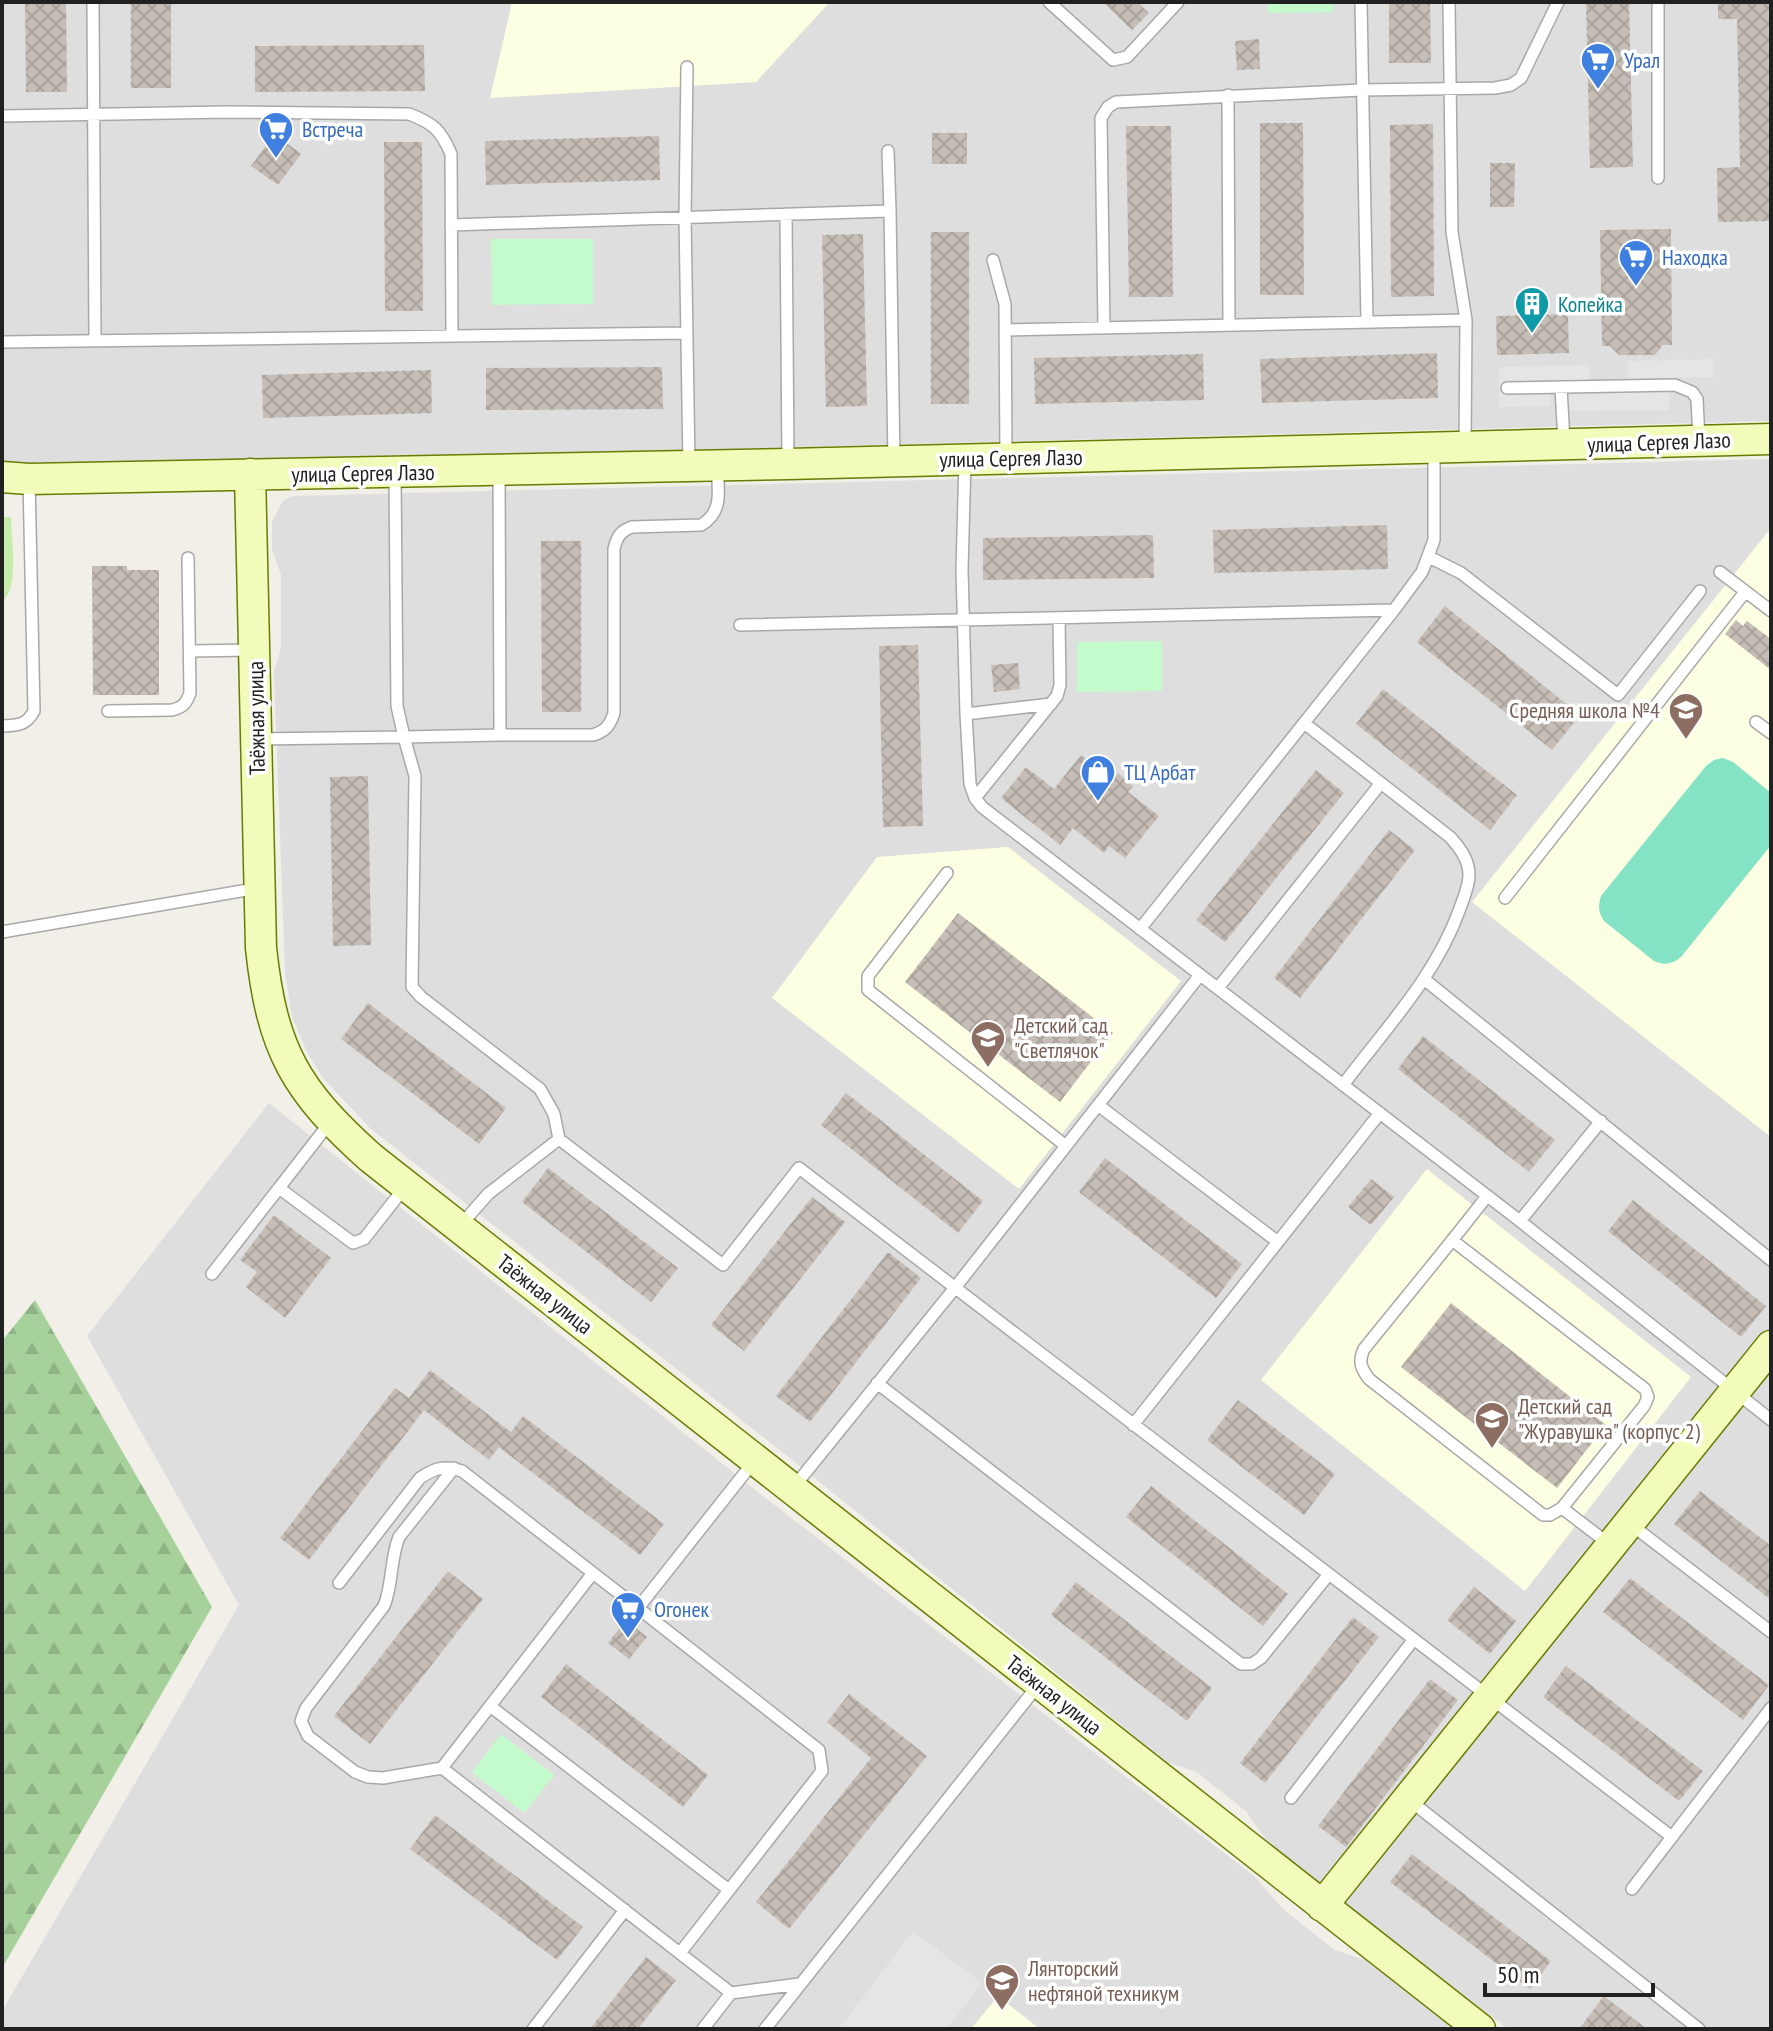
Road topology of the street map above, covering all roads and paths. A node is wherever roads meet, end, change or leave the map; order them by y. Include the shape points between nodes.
1 (93, 2) edge
2 (1049, 2) edge
3 (1178, 2) edge
4 (1361, 2) edge
5 (1449, 2) edge
6 (1558, 2) edge
7 (1658, 2) edge
8 (687, 67) dead end
9 (1449, 88) junction
10 (1361, 90) junction
11 (1228, 95) junction
12 (93, 113) junction
13 (2, 116) edge
14 (888, 151) dead end
15 (1658, 178) dead end
16 (890, 211) junction
17 (786, 214) junction
18 (685, 216) junction
19 (451, 225) junction
20 (993, 260) dead end
21 (1466, 320) junction
22 (1367, 322) junction
23 (1229, 325) junction
24 (1104, 327) junction
25 (1006, 330) junction
26 (687, 333) junction
27 (452, 336) junction
28 (95, 340) junction
29 (2, 342) edge
30 (1561, 387) junction
31 (1507, 388) dead end
32 (1771, 439) edge
33 (1699, 441) junction
34 (1564, 444) junction
35 (1465, 447) junction
36 (1434, 448) junction
37 (965, 459) junction
38 (1006, 459) junction
39 (894, 461) junction
40 (788, 464) junction
41 (703, 466) junction
42 (499, 470) junction
43 (395, 472) junction
44 (250, 474) junction
45 (16, 478) edge
46 (1429, 557) junction
47 (188, 558) dead end
48 (1720, 572) dead end
49 (1700, 591) dead end
50 (1745, 592) junction
51 (1394, 610) junction
52 (1771, 611) edge
53 (1059, 619) junction
54 (963, 621) junction
55 (740, 625) dead end
56 (254, 650) junction
57 (190, 651) junction
58 (1051, 704) junction
59 (108, 711) dead end
60 (966, 714) junction
61 (1756, 722) dead end
62 (1304, 723) junction
63 (2, 726) edge
64 (1770, 732) edge
65 (500, 735) junction
66 (404, 737) junction
67 (256, 739) junction
68 (1381, 783) junction
69 (975, 798) junction
70 (947, 873) dead end
71 (260, 888) junction
72 (1505, 898) dead end
73 (1140, 929) junction
74 (2, 932) edge
75 (1200, 975) junction
76 (1424, 979) junction
77 (1218, 988) junction
78 (1343, 1085) junction
79 (1098, 1105) junction
80 (1380, 1113) junction
81 (331, 1121) junction
82 (1601, 1121) junction
83 (559, 1139) junction
84 (1066, 1146) junction
85 (406, 1186) junction
86 (279, 1188) junction
87 (1487, 1196) junction
88 (1520, 1221) junction
89 (459, 1227) junction
90 (1452, 1240) junction
91 (1278, 1242) junction
92 (1771, 1260) edge
93 (212, 1274) dead end
94 (954, 1289) junction
95 (1771, 1346) edge
96 (877, 1383) junction
97 (1735, 1391) junction
98 (1771, 1420) edge
99 (1133, 1425) junction
100 (756, 1460) junction
101 (454, 1468) junction
102 (792, 1488) junction
103 (1562, 1508) junction
104 (1620, 1534) junction
105 (593, 1573) junction
106 (1329, 1574) junction
107 (339, 1583) dead end
108 (638, 1608) junction
109 (1771, 1632) edge
110 (1414, 1639) junction
111 (1039, 1683) junction
112 (1489, 1696) junction
113 (490, 1706) junction
114 (1771, 1708) edge
115 (442, 1768) junction
116 (1291, 1798) dead end
117 (1407, 1799) junction
118 (1672, 1837) junction
119 (1632, 1889) dead end
120 (729, 1890) junction
121 (1322, 1906) junction
122 (625, 1910) junction
123 (680, 1953) junction
124 (799, 1984) junction
125 (731, 1993) junction
126 (533, 2029) edge
127 (703, 2029) edge
128 (765, 2029) edge
129 (1480, 2029) edge
130 (1699, 2029) edge

1 - 12 lane
2 - 3 lane via 1113,60 1127,57
4 - 10 lane
5 - 9 lane
6 - 9 lane via 1521,78 1511,85
7 - 15 lane
8 - 18 lane
9 - 10 lane
9 - 21 lane via 1452,232
10 - 11 lane
10 - 22 lane
11 - 23 lane
11 - 24 lane via 1116,102 1101,118
12 - 13 lane
12 - 19 lane via 409,114 427,120 443,135 451,154
12 - 28 lane
14 - 16 lane
16 - 17 lane
16 - 39 lane
17 - 18 lane
17 - 40 lane
18 - 19 lane
18 - 26 lane
19 - 27 lane
20 - 25 lane
21 - 22 lane
21 - 35 lane
22 - 23 lane
23 - 24 lane
24 - 25 lane
25 - 38 lane
26 - 27 lane
26 - 41 lane
27 - 28 lane
28 - 29 lane
30 - 31 lane
30 - 33 lane via 1684,387 1697,399
30 - 34 lane
32 - 33 street, улица Сергея Лазо
33 - 34 street, улица Сергея Лазо
34 - 35 street, улица Сергея Лазо
35 - 36 street, улица Сергея Лазо
36 - 38 street, улица Сергея Лазо
36 - 46 lane via 1434,540
37 - 38 street, улица Сергея Лазо
37 - 39 street, улица Сергея Лазо
37 - 54 lane
39 - 40 street, улица Сергея Лазо
40 - 41 street, улица Сергея Лазо
41 - 42 street, улица Сергея Лазо
41 - 65 lane via 718,503 710,520 701,525 632,527 617,538 610,724 593,735
42 - 43 street, улица Сергея Лазо
42 - 65 lane
43 - 44 street, улица Сергея Лазо
43 - 66 lane via 397,706
44 - 45 street
44 - 56 street, Таёжная улица
45 - 63 lane via 34,711 21,725
46 - 49 lane via 1461,573 1618,695
46 - 51 lane
47 - 57 lane
48 - 50 lane
50 - 52 lane
50 - 72 lane
51 - 53 lane
51 - 62 lane
53 - 54 lane
53 - 58 lane via 1060,685
54 - 55 lane
54 - 60 lane
56 - 57 lane
56 - 67 street, Таёжная улица
57 - 59 lane via 190,693 180,708
58 - 60 lane
58 - 69 lane
60 - 69 lane
61 - 64 lane
62 - 68 lane
62 - 73 lane
65 - 66 lane
66 - 67 lane
66 - 83 lane via 415,776 412,987 540,1089 554,1114
67 - 71 street, Таёжная улица
68 - 76 lane via 1450,837 1468,864 1464,897 1448,940
68 - 77 lane
69 - 73 lane
70 - 84 lane via 868,976 868,990
71 - 74 lane
71 - 81 street, Таёжная улица via 266,997 279,1040 294,1072
73 - 75 lane
75 - 77 lane
75 - 79 lane
76 - 78 lane
76 - 82 lane
77 - 78 lane
78 - 80 lane
79 - 84 lane
79 - 91 lane
80 - 87 lane
80 - 91 lane
81 - 85 street, Таёжная улица
81 - 86 lane
82 - 88 lane
82 - 92 lane
83 - 89 lane via 488,1194
83 - 94 lane via 723,1265 799,1168
84 - 94 lane
85 - 86 lane via 364,1239 353,1243
85 - 89 street, Таёжная улица
86 - 93 lane
87 - 88 lane
87 - 90 lane
88 - 97 lane
89 - 100 street, Таёжная улица
90 - 103 lane via 1645,1389 1644,1406
90 - 103 lane via 1364,1349 1361,1368 1543,1515
91 - 99 lane
94 - 96 lane
94 - 99 lane
95 - 97 street
96 - 102 lane
96 - 106 lane via 1241,1664 1261,1658
97 - 98 lane
97 - 104 street
99 - 106 lane
100 - 102 street, Таёжная улица
100 - 108 lane
101 - 105 lane
101 - 107 lane via 433,1469 420,1478
101 - 115 lane via 399,1537 384,1606 301,1721 308,1736 368,1777
102 - 111 street, Таёжная улица
103 - 104 lane
104 - 109 lane
104 - 112 street
105 - 108 lane
105 - 113 lane
106 - 110 lane
108 - 120 lane via 819,1750 822,1771
110 - 112 lane
110 - 116 lane
111 - 121 street, Таёжная улица
111 - 124 lane
112 - 117 street
112 - 118 lane
113 - 115 lane
113 - 120 lane
114 - 118 lane
115 - 122 lane
117 - 121 street
117 - 130 lane
118 - 119 lane
120 - 123 lane
121 - 129 street, Таёжная улица
122 - 123 lane
122 - 126 lane
123 - 125 lane
124 - 125 lane
124 - 128 lane
125 - 127 lane

